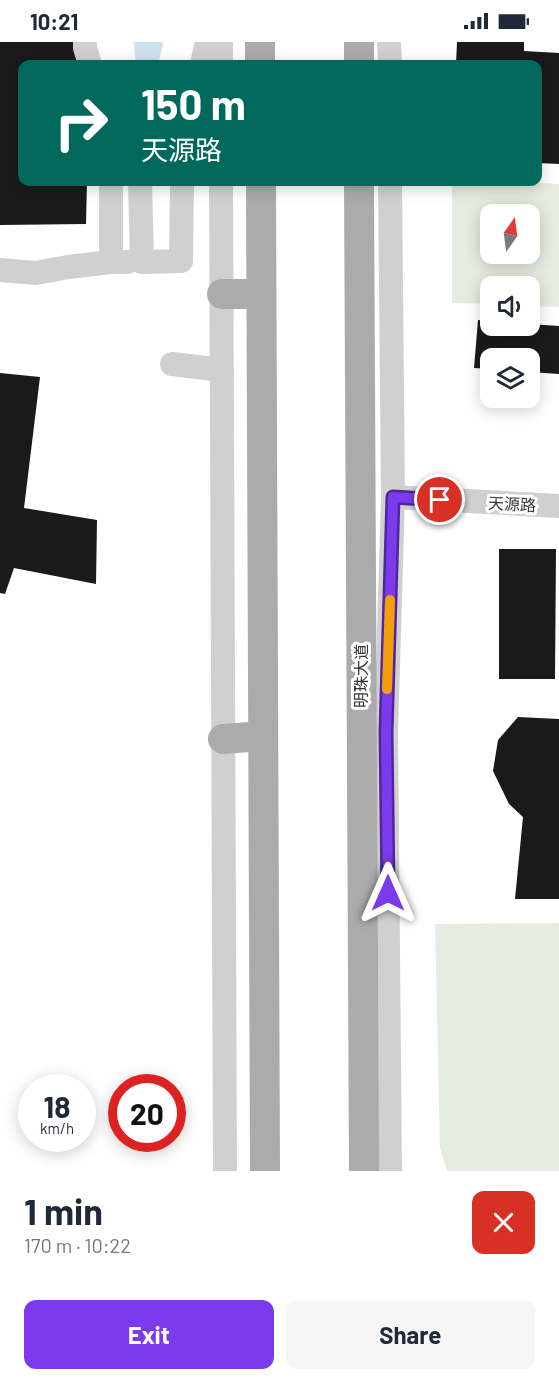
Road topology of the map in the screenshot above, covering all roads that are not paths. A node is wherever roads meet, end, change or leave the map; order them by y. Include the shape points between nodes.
1 (85, 42) edge
2 (207, 42) edge
3 (221, 42) edge
4 (260, 42) edge
5 (358, 42) edge
6 (389, 42) edge
7 (89, 60) edge
8 (203, 60) edge
9 (221, 60) edge
10 (260, 60) edge
11 (359, 60) edge
12 (390, 60) edge
13 (111, 186) edge
14 (140, 186) edge
15 (182, 186) edge
16 (222, 186) edge
17 (261, 186) edge
18 (359, 186) edge
19 (390, 186) edge
20 (111, 262) junction
21 (142, 262) junction
22 (0, 270) edge
23 (222, 294) junction
24 (261, 294) junction
25 (172, 364) dead end
26 (222, 370) junction
27 (393, 497) junction
28 (559, 506) edge
29 (374, 733) junction
30 (263, 736) junction
31 (224, 739) junction
32 (225, 1171) edge
33 (265, 1171) edge
34 (364, 1171) edge
35 (390, 1171) edge

1 - 7 street
2 - 8 street
3 - 9 street
4 - 10 main road
5 - 11 main road
6 - 12 street
13 - 20 street
14 - 21 street
15 - 21 street via 181,261
16 - 23 street
17 - 24 main road
18 - 29 main road, 明珠大道
19 - 27 street
20 - 21 street
20 - 22 street via 36,273
23 - 24 main road
23 - 26 street
24 - 30 main road
25 - 26 street
26 - 31 street
27 - 28 street, 天源路
27 - 29 street
29 - 34 main road, 明珠大道
29 - 35 street
30 - 31 main road
30 - 33 main road
31 - 32 street

